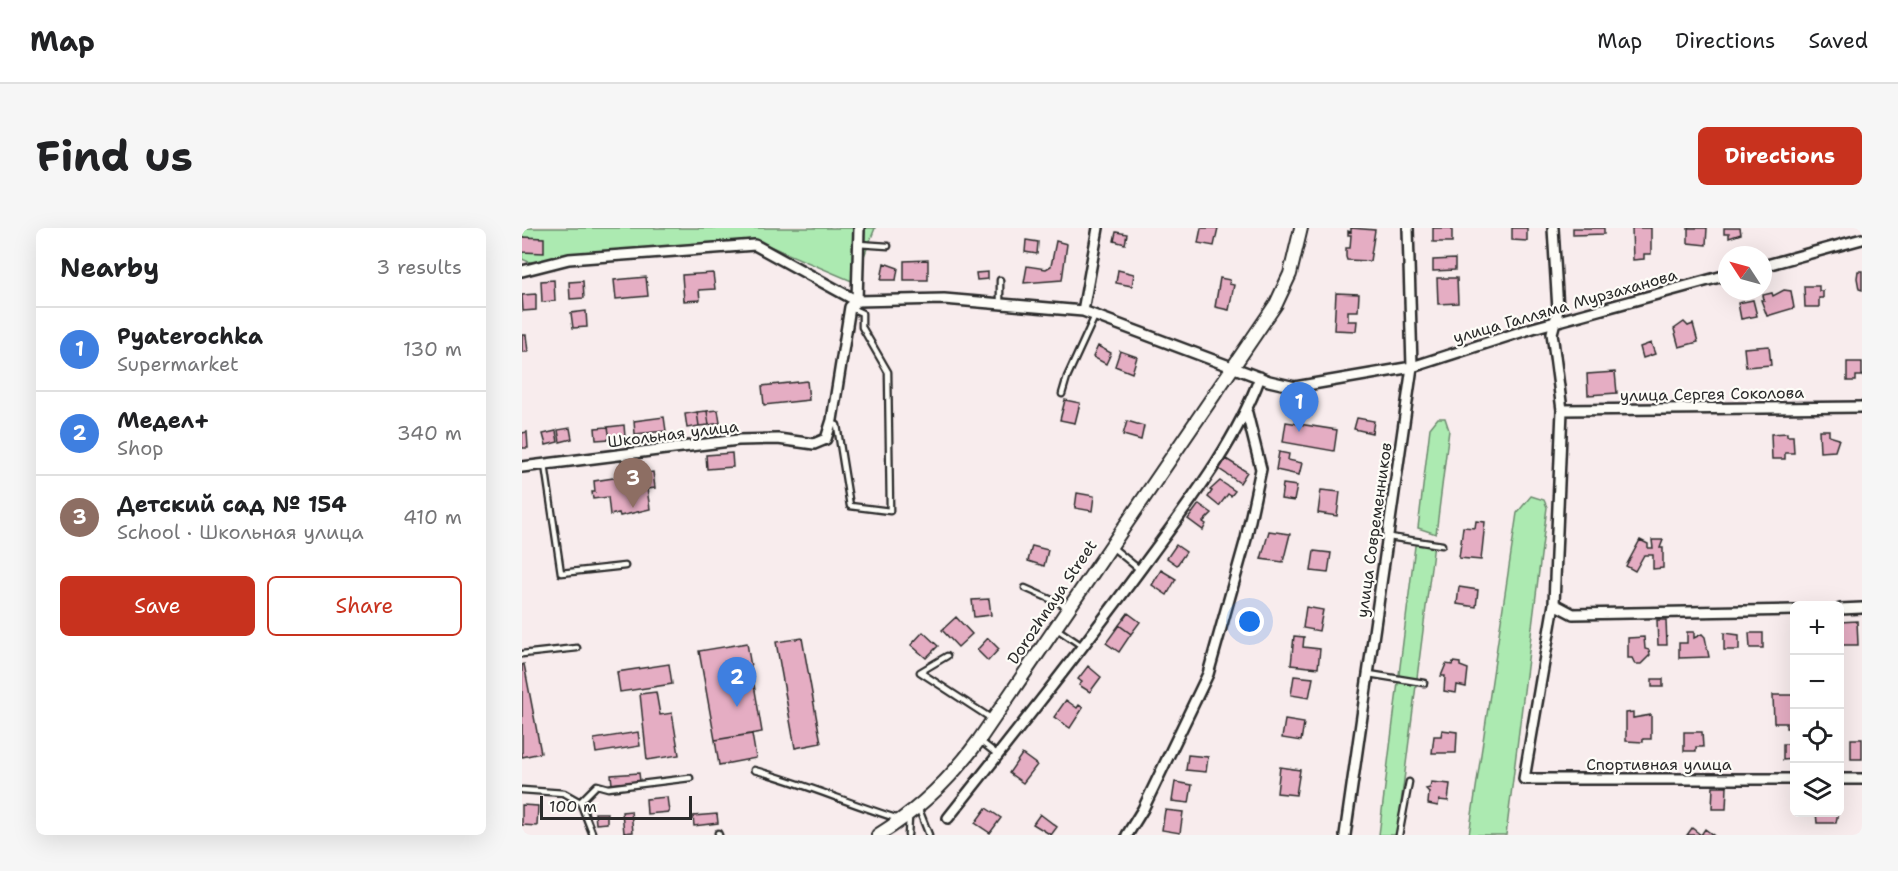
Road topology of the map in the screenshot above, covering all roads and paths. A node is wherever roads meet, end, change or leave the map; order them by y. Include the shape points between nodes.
1 (859, 228) edge
2 (1098, 228) edge
3 (1301, 228) edge
4 (1408, 228) edge
5 (1553, 228) edge
6 (1862, 239) edge
7 (857, 244) junction
8 (888, 246) dead end
9 (1772, 264) edge
10 (522, 271) edge
11 (1718, 277) edge
12 (1000, 280) dead end
13 (853, 304) junction
14 (1000, 304) junction
15 (1083, 311) junction
16 (1095, 316) junction
17 (1554, 322) junction
18 (1234, 367) junction
19 (1412, 368) junction
20 (1260, 377) junction
21 (1062, 394) dead end
22 (1862, 407) edge
23 (1562, 410) junction
24 (1247, 413) junction
25 (832, 423) junction
26 (545, 465) junction
27 (522, 467) edge
28 (1388, 537) junction
29 (1442, 545) dead end
30 (1110, 546) junction
31 (625, 566) dead end
32 (1140, 570) junction
33 (1025, 588) dead end
34 (1554, 604) junction
35 (1068, 607) junction
36 (1862, 608) edge
37 (1844, 609) edge
38 (1790, 610) edge
39 (1055, 627) junction
40 (1083, 647) junction
41 (577, 648) dead end
42 (522, 654) edge
43 (947, 656) dead end
44 (1368, 674) junction
45 (1424, 683) dead end
46 (993, 720) junction
47 (979, 740) junction
48 (998, 755) junction
49 (754, 770) dead end
50 (690, 778) dead end
51 (1790, 779) edge
52 (1844, 779) edge
53 (1862, 779) edge
54 (1409, 782) dead end
55 (522, 790) edge
56 (580, 802) junction
57 (910, 814) junction
58 (948, 818) dead end
59 (593, 835) edge
60 (878, 835) edge
61 (908, 835) edge
62 (929, 835) edge
63 (1127, 835) edge
64 (1346, 835) edge
65 (1400, 835) edge

1 - 7 street
2 - 15 street
3 - 18 street, Dorozhnaya Street via 1290,274 1276,304
4 - 19 street, улица Современников
5 - 17 street via 1558,310
6 - 9 street
7 - 8 lane
7 - 13 street
10 - 13 street via 569,259 755,245
11 - 17 street, улица Галляма Мурзаханова
12 - 14 lane
13 - 14 street, улица Галляма Мурзаханова via 944,299
13 - 25 street
13 - 25 lane via 862,313 862,327 888,372 890,511 850,506 837,425
14 - 15 street, улица Галляма Мурзаханова
15 - 16 street, улица Галляма Мурзаханова
16 - 18 street, улица Галляма Мурзаханова
16 - 21 lane
17 - 19 street, улица Галляма Мурзаханова
17 - 23 street
18 - 20 street, улица Галляма Мурзаханова
18 - 30 street, Dorozhnaya Street
19 - 20 street, улица Галляма Мурзаханова via 1296,387
19 - 28 street, улица Современников
20 - 24 street
22 - 23 street, улица Сергея Соколова
23 - 34 street
24 - 32 street
24 - 63 street via 1261,469 1246,539 1211,662 1143,809
25 - 26 street, Школьная улица via 826,439 814,444 738,440
26 - 27 street, Школьная улица
26 - 31 lane via 561,573
28 - 29 lane
28 - 44 street, улица Современников
30 - 32 lane
30 - 35 street, Dorozhnaya Street
32 - 40 street
33 - 35 lane
34 - 38 street via 1573,614
34 - 51 street, Спортивная улица via 1524,779
35 - 39 street, Dorozhnaya Street
36 - 37 street
39 - 40 lane
39 - 46 street, Dorozhnaya Street
40 - 48 street
41 - 42 lane
43 - 46 lane via 921,672
44 - 45 lane
44 - 64 street, улица Современников
46 - 47 street, Dorozhnaya Street
47 - 48 lane
47 - 57 street, Dorozhnaya Street via 958,770
48 - 58 street
49 - 57 lane via 790,779 839,800
50 - 56 lane via 608,788 597,785
52 - 53 street
54 - 65 lane
55 - 56 lane via 564,793
56 - 59 lane
57 - 60 street, Dorozhnaya Street
57 - 61 lane
57 - 62 lane

